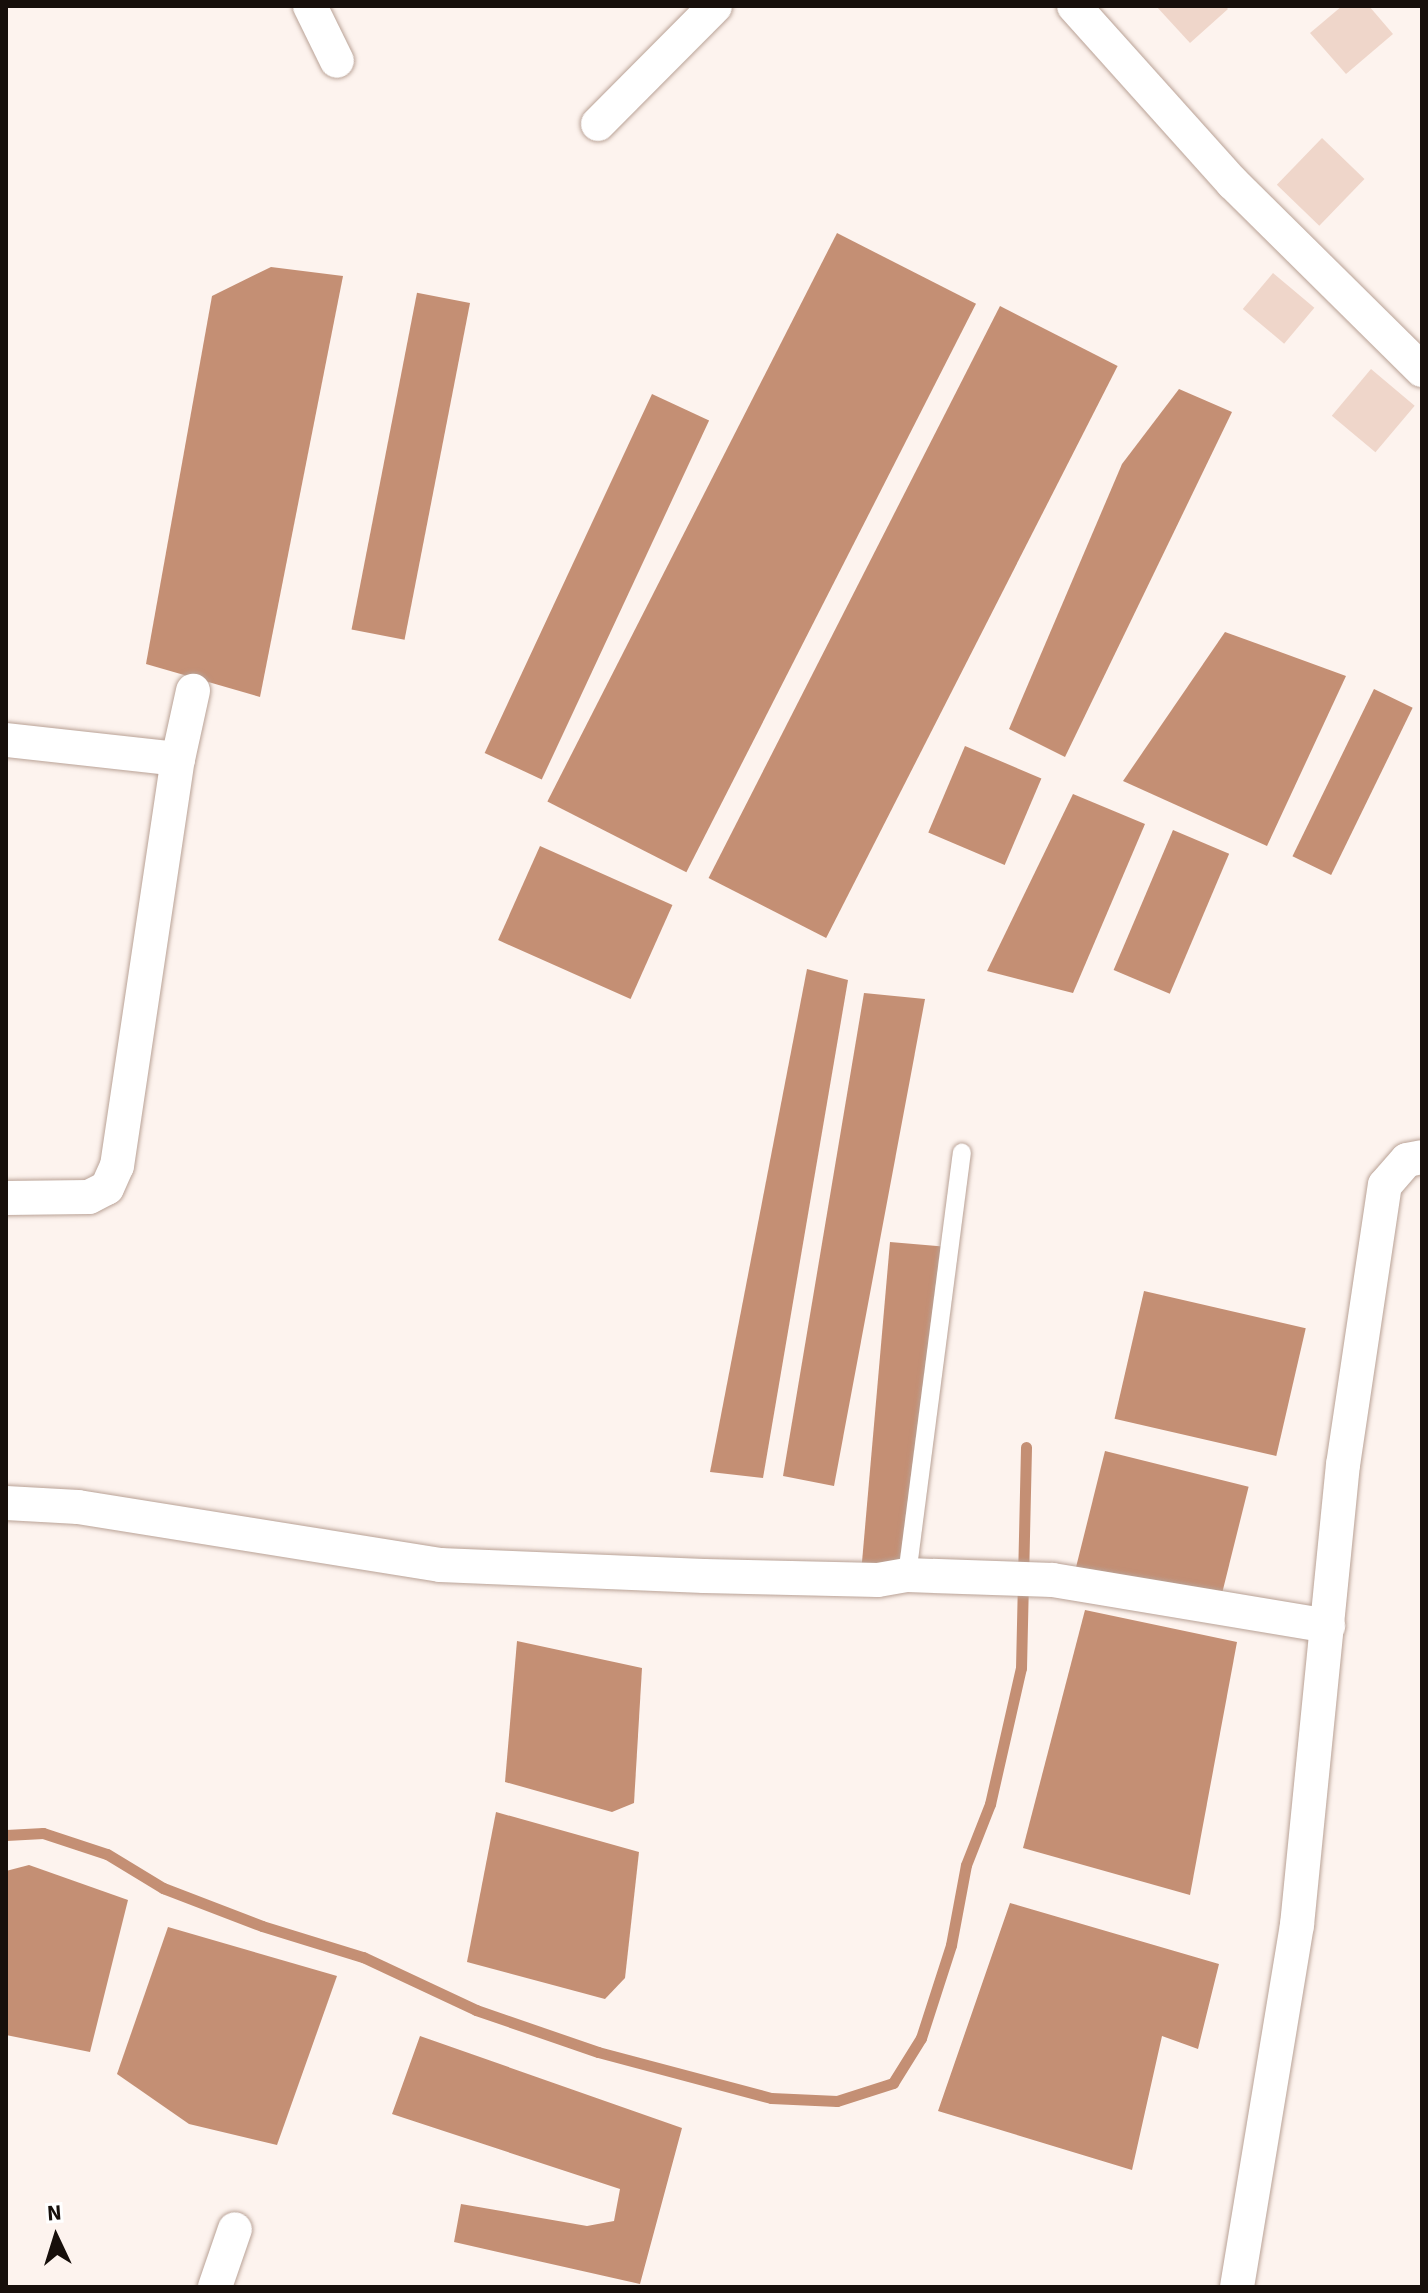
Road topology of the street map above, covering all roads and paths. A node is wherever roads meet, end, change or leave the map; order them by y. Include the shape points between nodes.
1 (310, 6) edge
2 (715, 6) edge
3 (1074, 6) edge
4 (337, 61) dead end
5 (598, 124) dead end
6 (1422, 370) edge
7 (193, 691) dead end
8 (6, 740) edge
9 (178, 759) junction
10 (962, 1153) dead end
11 (1422, 1157) edge
12 (6, 1198) edge
13 (6, 1503) edge
14 (907, 1575) junction
15 (1328, 1626) junction
16 (235, 2229) dead end
17 (215, 2287) edge
18 (1237, 2287) edge

1 - 4 street
2 - 5 street
3 - 6 street via 1233,183
7 - 9 street
8 - 9 street
9 - 12 street via 117,1166 107,1188 89,1197
10 - 14 lane
11 - 15 street via 1407,1160 1385,1185 1343,1465
13 - 14 street via 78,1507 440,1565 831,1579
14 - 15 street via 1053,1580
15 - 18 street via 1297,1925
16 - 17 street

